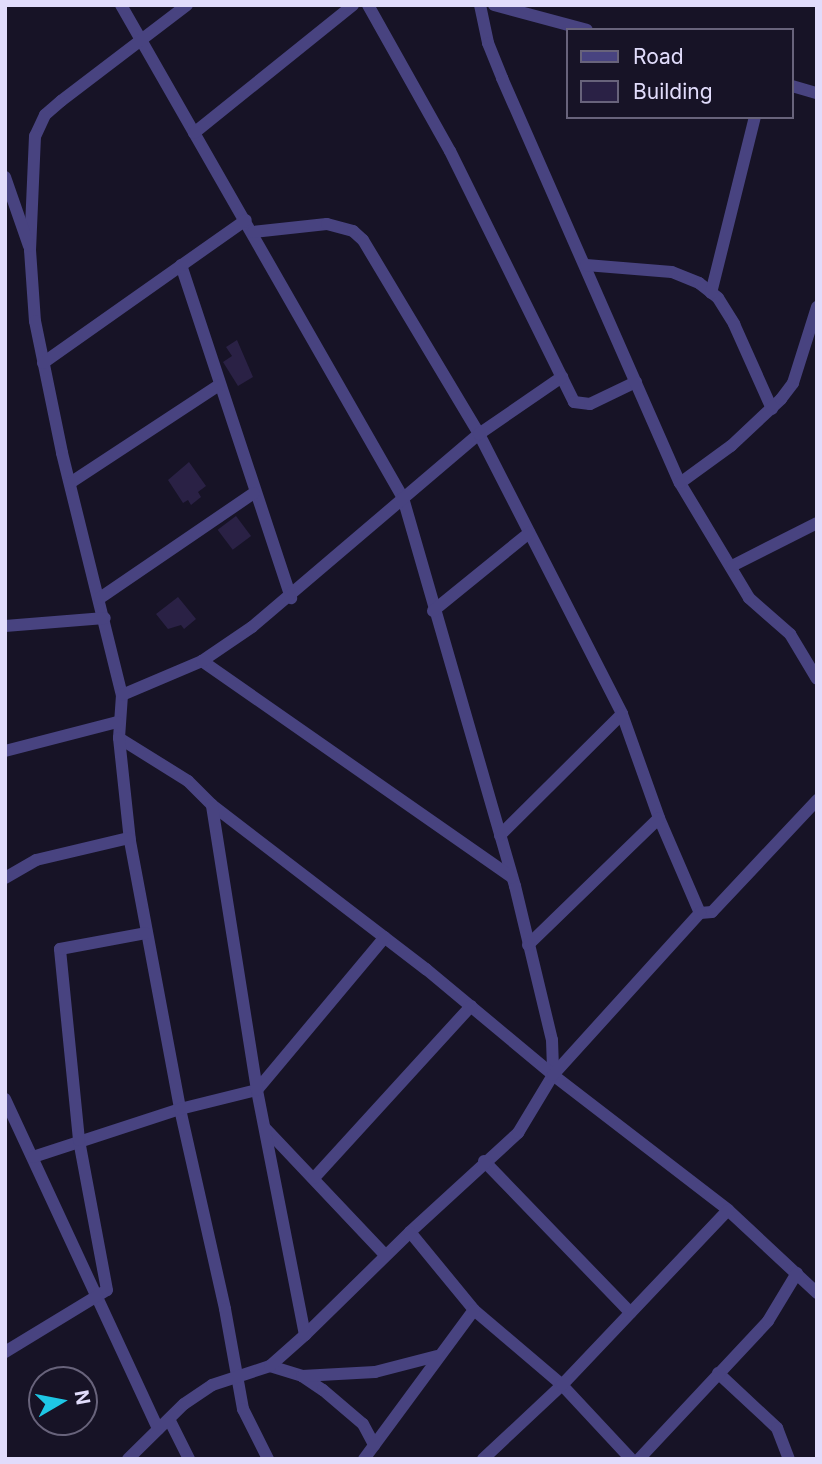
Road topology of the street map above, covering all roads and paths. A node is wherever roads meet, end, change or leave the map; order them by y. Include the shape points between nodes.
1 (121, 5) edge
2 (187, 5) edge
3 (352, 5) edge
4 (369, 5) edge
5 (480, 5) edge
6 (494, 5) edge
7 (580, 28) edge
8 (140, 43) junction
9 (794, 87) edge
10 (817, 93) edge
11 (754, 119) edge
12 (194, 133) junction
13 (5, 177) edge
14 (246, 220) junction
15 (253, 232) junction
16 (30, 250) junction
17 (181, 265) junction
18 (586, 265) junction
19 (711, 293) junction
20 (817, 306) edge
21 (43, 363) junction
22 (562, 377) junction
23 (636, 382) junction
24 (219, 384) junction
25 (772, 409) junction
26 (479, 434) junction
27 (70, 483) junction
28 (680, 483) junction
29 (254, 493) junction
30 (403, 498) junction
31 (817, 523) edge
32 (529, 533) junction
33 (732, 566) junction
34 (100, 597) junction
35 (291, 598) junction
36 (433, 611) junction
37 (105, 618) junction
38 (5, 626) edge
39 (202, 661) junction
40 (817, 679) edge
41 (122, 695) junction
42 (622, 714) junction
43 (117, 722) junction
44 (119, 738) junction
45 (5, 751) edge
46 (817, 800) edge
47 (212, 805) junction
48 (659, 818) junction
49 (500, 835) junction
50 (129, 838) junction
51 (512, 877) junction
52 (5, 878) edge
53 (700, 913) junction
54 (146, 933) junction
55 (385, 937) junction
56 (528, 945) junction
57 (471, 1006) junction
58 (553, 1075) junction
59 (257, 1090) junction
60 (5, 1099) edge
61 (180, 1109) junction
62 (265, 1128) junction
63 (79, 1140) junction
64 (33, 1157) junction
65 (484, 1161) junction
66 (314, 1178) junction
67 (728, 1210) junction
68 (410, 1232) junction
69 (384, 1254) junction
70 (797, 1273) junction
71 (817, 1293) edge
72 (97, 1296) junction
73 (474, 1310) junction
74 (631, 1313) junction
75 (304, 1335) junction
76 (5, 1352) edge
77 (437, 1356) junction
78 (271, 1366) junction
79 (718, 1373) junction
80 (302, 1376) junction
81 (237, 1379) junction
82 (562, 1385) junction
83 (169, 1419) junction
84 (158, 1429) junction
85 (374, 1445) junction
86 (128, 1459) edge
87 (188, 1459) edge
88 (268, 1459) edge
89 (364, 1459) edge
90 (483, 1459) edge
91 (631, 1459) edge
92 (639, 1459) edge
93 (789, 1459) edge

1 - 8 street
2 - 8 street
3 - 12 street
4 - 22 street via 408,69
5 - 18 street via 488,43
6 - 7 street
8 - 12 street
8 - 16 street via 61,101 38,126
9 - 10 street
11 - 19 street
12 - 14 street
13 - 16 street
14 - 15 street
14 - 17 street
15 - 26 street via 327,224 353,231
15 - 30 street
16 - 21 street
17 - 21 street
17 - 24 street
18 - 19 street via 671,272
18 - 23 street
19 - 25 street via 734,324
20 - 25 street via 793,383
21 - 27 street
22 - 23 street via 574,402 584,406
22 - 26 street
23 - 28 street
24 - 27 street
24 - 29 street
25 - 28 street
26 - 30 street
26 - 32 street
27 - 34 street
28 - 33 street
29 - 34 street
29 - 35 street
30 - 35 street
30 - 36 street
31 - 33 street
32 - 36 street
32 - 42 street
33 - 40 street via 749,598 790,635
34 - 37 street
35 - 39 street
36 - 49 street
37 - 38 street
37 - 41 street
39 - 41 street
39 - 51 street
41 - 43 street
42 - 48 street
42 - 49 street
43 - 44 street
43 - 45 street
44 - 47 street via 167,765
44 - 50 street
46 - 53 street via 712,912
47 - 55 street
47 - 59 street
48 - 53 street
48 - 56 street
49 - 51 street
50 - 52 street via 36,860
50 - 54 street
51 - 56 street
53 - 58 street
54 - 61 street
54 - 63 street via 60,949
55 - 57 street
55 - 59 street
56 - 58 street via 552,1040
57 - 58 street
57 - 66 street
58 - 65 street via 518,1133
58 - 67 street
59 - 61 street
59 - 62 street
60 - 64 street
61 - 63 street
61 - 81 street
62 - 66 street
62 - 75 street
63 - 64 street
63 - 72 street via 107,1290
64 - 72 street
65 - 68 street
65 - 74 street
66 - 69 street
67 - 70 street
67 - 74 street
68 - 69 street
68 - 73 street
69 - 75 street
70 - 71 street
70 - 79 street via 768,1321
72 - 76 street
72 - 84 street
73 - 77 street
73 - 82 street
74 - 82 street
75 - 78 street
77 - 80 street via 375,1372
77 - 85 street
78 - 80 street
78 - 81 street
79 - 92 street
79 - 93 street via 777,1428
80 - 85 street via 363,1424
81 - 83 street via 212,1385
81 - 88 street via 243,1409
82 - 90 street
82 - 91 street
83 - 84 street
83 - 87 street
84 - 86 street
85 - 89 street

